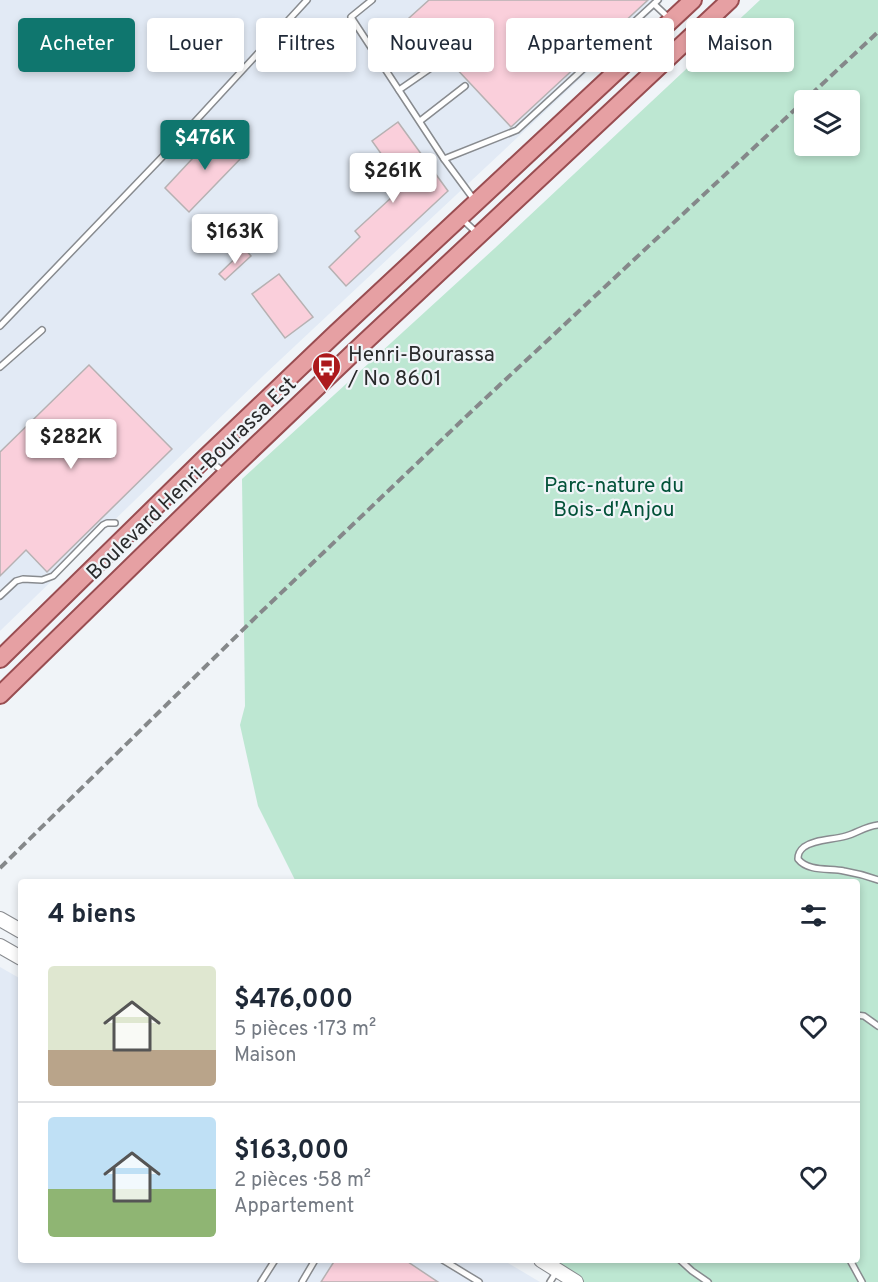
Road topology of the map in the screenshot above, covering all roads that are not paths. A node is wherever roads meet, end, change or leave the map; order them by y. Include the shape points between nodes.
1 (307, 0) edge
2 (372, 0) edge
3 (693, 0) edge
4 (730, 0) edge
5 (656, 2) edge
6 (669, 18) edge
7 (673, 18) edge
8 (425, 72) edge
9 (615, 72) edge
10 (465, 86) dead end
11 (399, 90) junction
12 (420, 122) junction
13 (444, 159) junction
14 (476, 202) junction
15 (460, 217) junction
16 (480, 235) junction
17 (0, 326) edge
18 (42, 330) dead end
19 (0, 367) edge
20 (206, 458) junction
21 (226, 474) junction
22 (115, 523) dead end
23 (0, 596) edge
24 (0, 659) edge
25 (0, 695) edge
26 (878, 825) edge
27 (878, 880) edge
28 (0, 919) edge
29 (18, 929) edge
30 (0, 946) edge
31 (18, 956) edge
32 (860, 1016) edge
33 (878, 1026) edge
34 (273, 1263) edge
35 (313, 1263) edge
36 (448, 1263) edge
37 (543, 1263) edge
38 (683, 1263) edge
39 (852, 1263) edge
40 (554, 1276) edge
41 (261, 1282) edge
42 (302, 1282) edge
43 (479, 1282) edge
44 (576, 1282) edge
45 (708, 1282) edge
46 (862, 1282) edge

1 - 17 lane
2 - 11 lane via 351,17
3 - 7 main road, Boulevard Henri-Bourassa Est
4 - 16 main road, Boulevard Henri-Bourassa Est
5 - 6 lane
5 - 13 lane via 517,130
8 - 11 lane
9 - 14 main road, Boulevard Henri-Bourassa Est
10 - 12 lane
11 - 12 lane
12 - 13 lane
13 - 14 lane
14 - 15 main road, Boulevard Henri-Bourassa Est
15 - 16 lane
15 - 20 main road, Boulevard Henri-Bourassa Est
16 - 21 main road, Boulevard Henri-Bourassa Est
18 - 19 lane
20 - 21 lane
20 - 24 main road, Boulevard Henri-Bourassa Est
21 - 25 main road, Boulevard Henri-Bourassa Est
22 - 23 lane via 103,525 54,576 16,581
26 - 27 lane via 845,837 813,842 798,853 798,860 809,867
28 - 29 street
30 - 31 street
32 - 33 lane
34 - 41 lane
35 - 42 lane
36 - 43 lane
37 - 40 street
38 - 45 lane
39 - 46 lane
40 - 44 street

